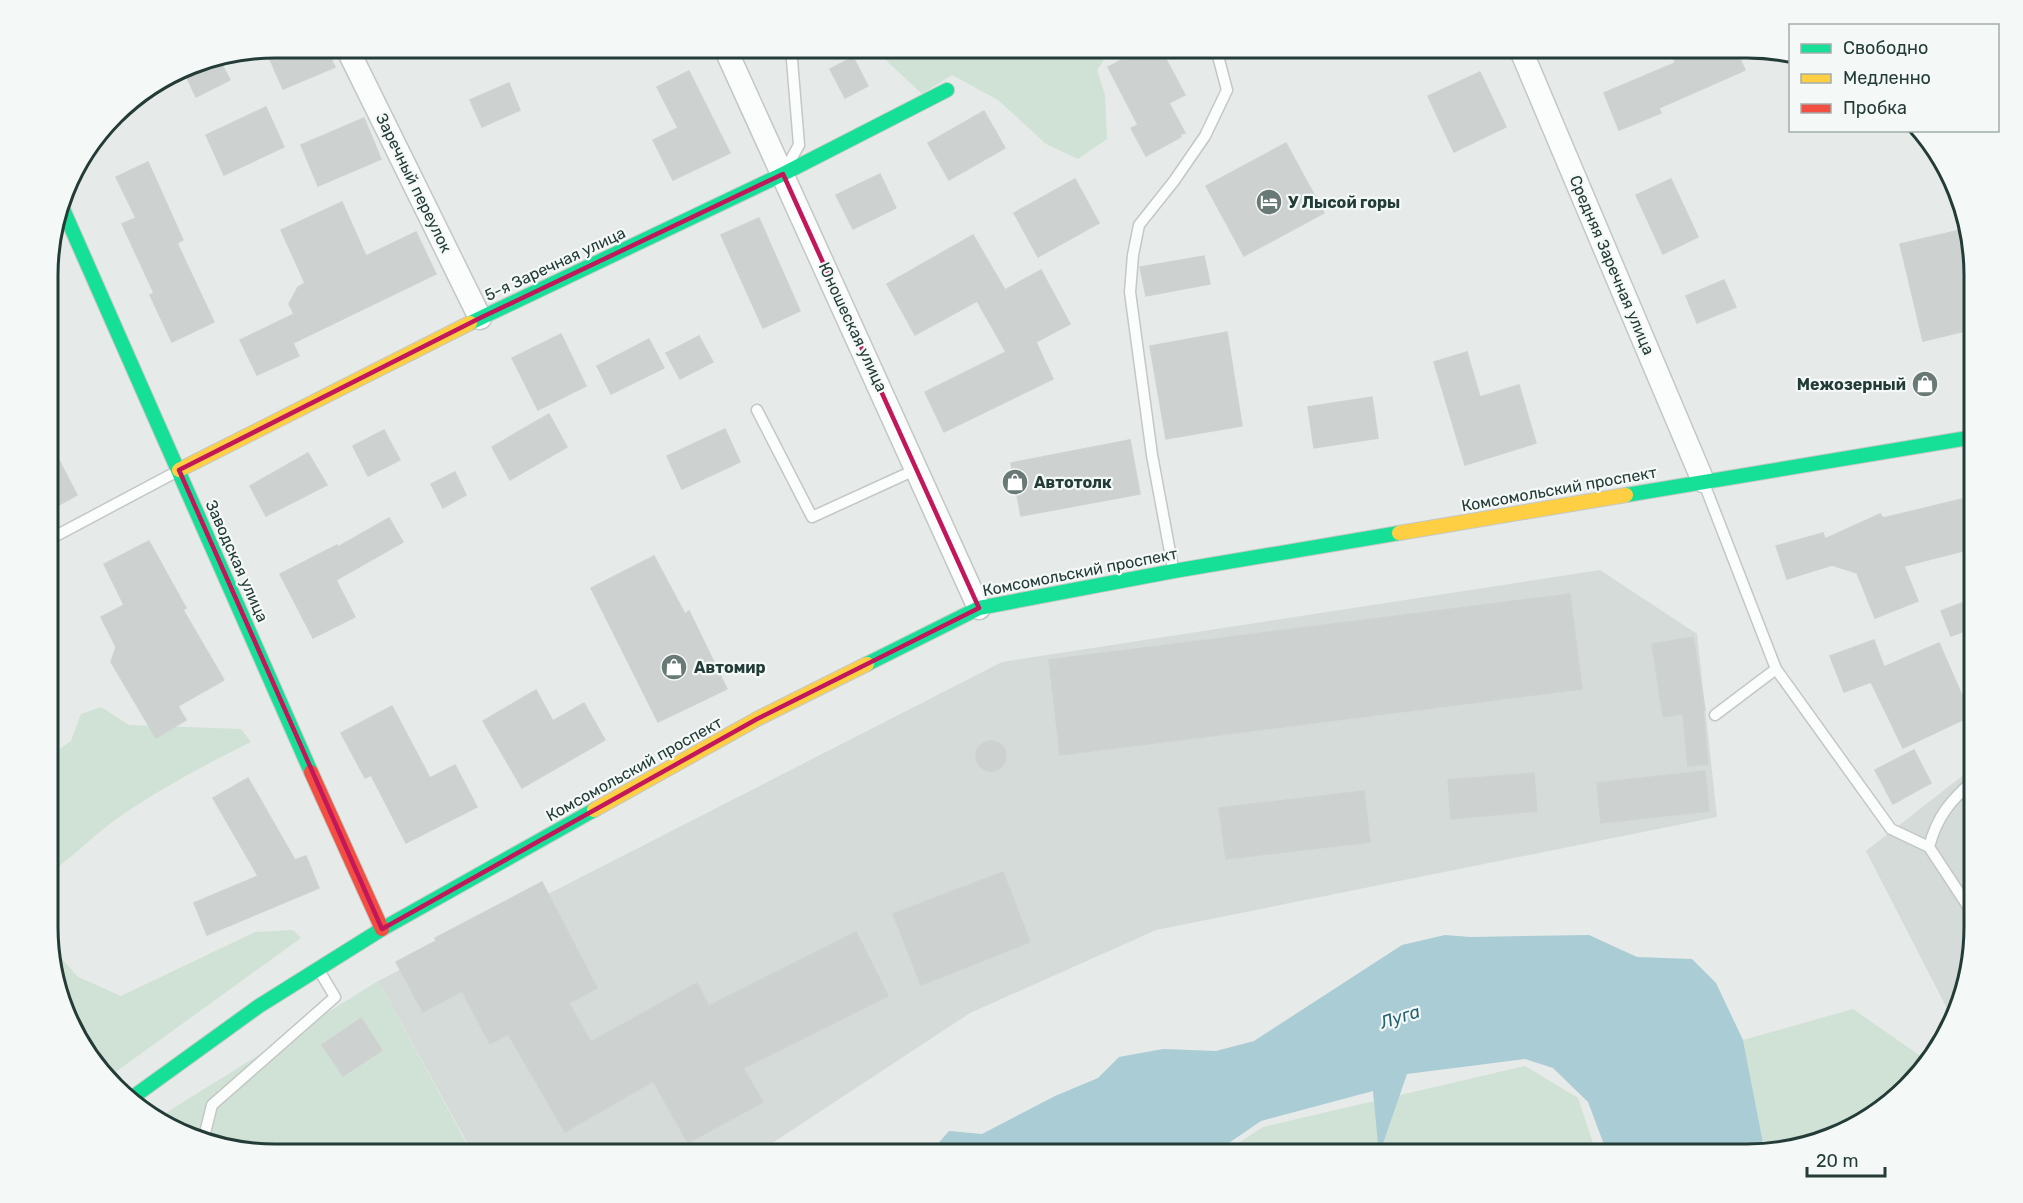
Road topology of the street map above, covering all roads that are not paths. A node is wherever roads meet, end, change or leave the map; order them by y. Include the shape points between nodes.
1 (352, 58) edge
2 (730, 58) edge
3 (792, 58) edge
4 (1219, 58) edge
5 (1524, 58) edge
6 (947, 90) dead end
7 (783, 174) junction
8 (67, 217) edge
9 (480, 318) junction
10 (758, 410) dead end
11 (1964, 439) edge
12 (917, 469) junction
13 (178, 470) junction
14 (1703, 482) junction
15 (58, 535) edge
16 (1174, 571) junction
17 (979, 608) junction
18 (1776, 669) junction
19 (1715, 715) dead end
20 (1964, 789) edge
21 (1929, 847) junction
22 (1964, 900) edge
23 (382, 929) junction
24 (318, 969) junction
25 (136, 1095) edge
26 (204, 1132) edge

1 - 9 street, Заречный переулок
2 - 7 street, Юношеская улица
3 - 7 lane via 799,145
4 - 16 lane via 1227,90 1205,136 1139,225 1133,255 1131,304 1152,455
5 - 14 street, Средняя Заречная улица
6 - 7 main road, 5-я Заречная улица
7 - 9 main road, 5-я Заречная улица
7 - 12 street, Юношеская улица
8 - 13 main road, Заводская улица
9 - 13 main road, 5-я Заречная улица
10 - 12 lane via 812,517
11 - 14 main road, Комсомольский проспект
12 - 17 street, Юношеская улица
13 - 15 lane
13 - 23 main road, Заводская улица
14 - 16 main road, Комсомольский проспект
14 - 18 lane
16 - 17 main road, Комсомольский проспект
17 - 23 main road, Комсомольский проспект via 757,719
18 - 19 lane
18 - 21 lane via 1891,829
20 - 21 lane via 1934,826
21 - 22 lane
23 - 24 main road, Комсомольский проспект
24 - 25 main road, Комсомольский проспект via 259,1006
24 - 26 lane via 335,997 212,1105

